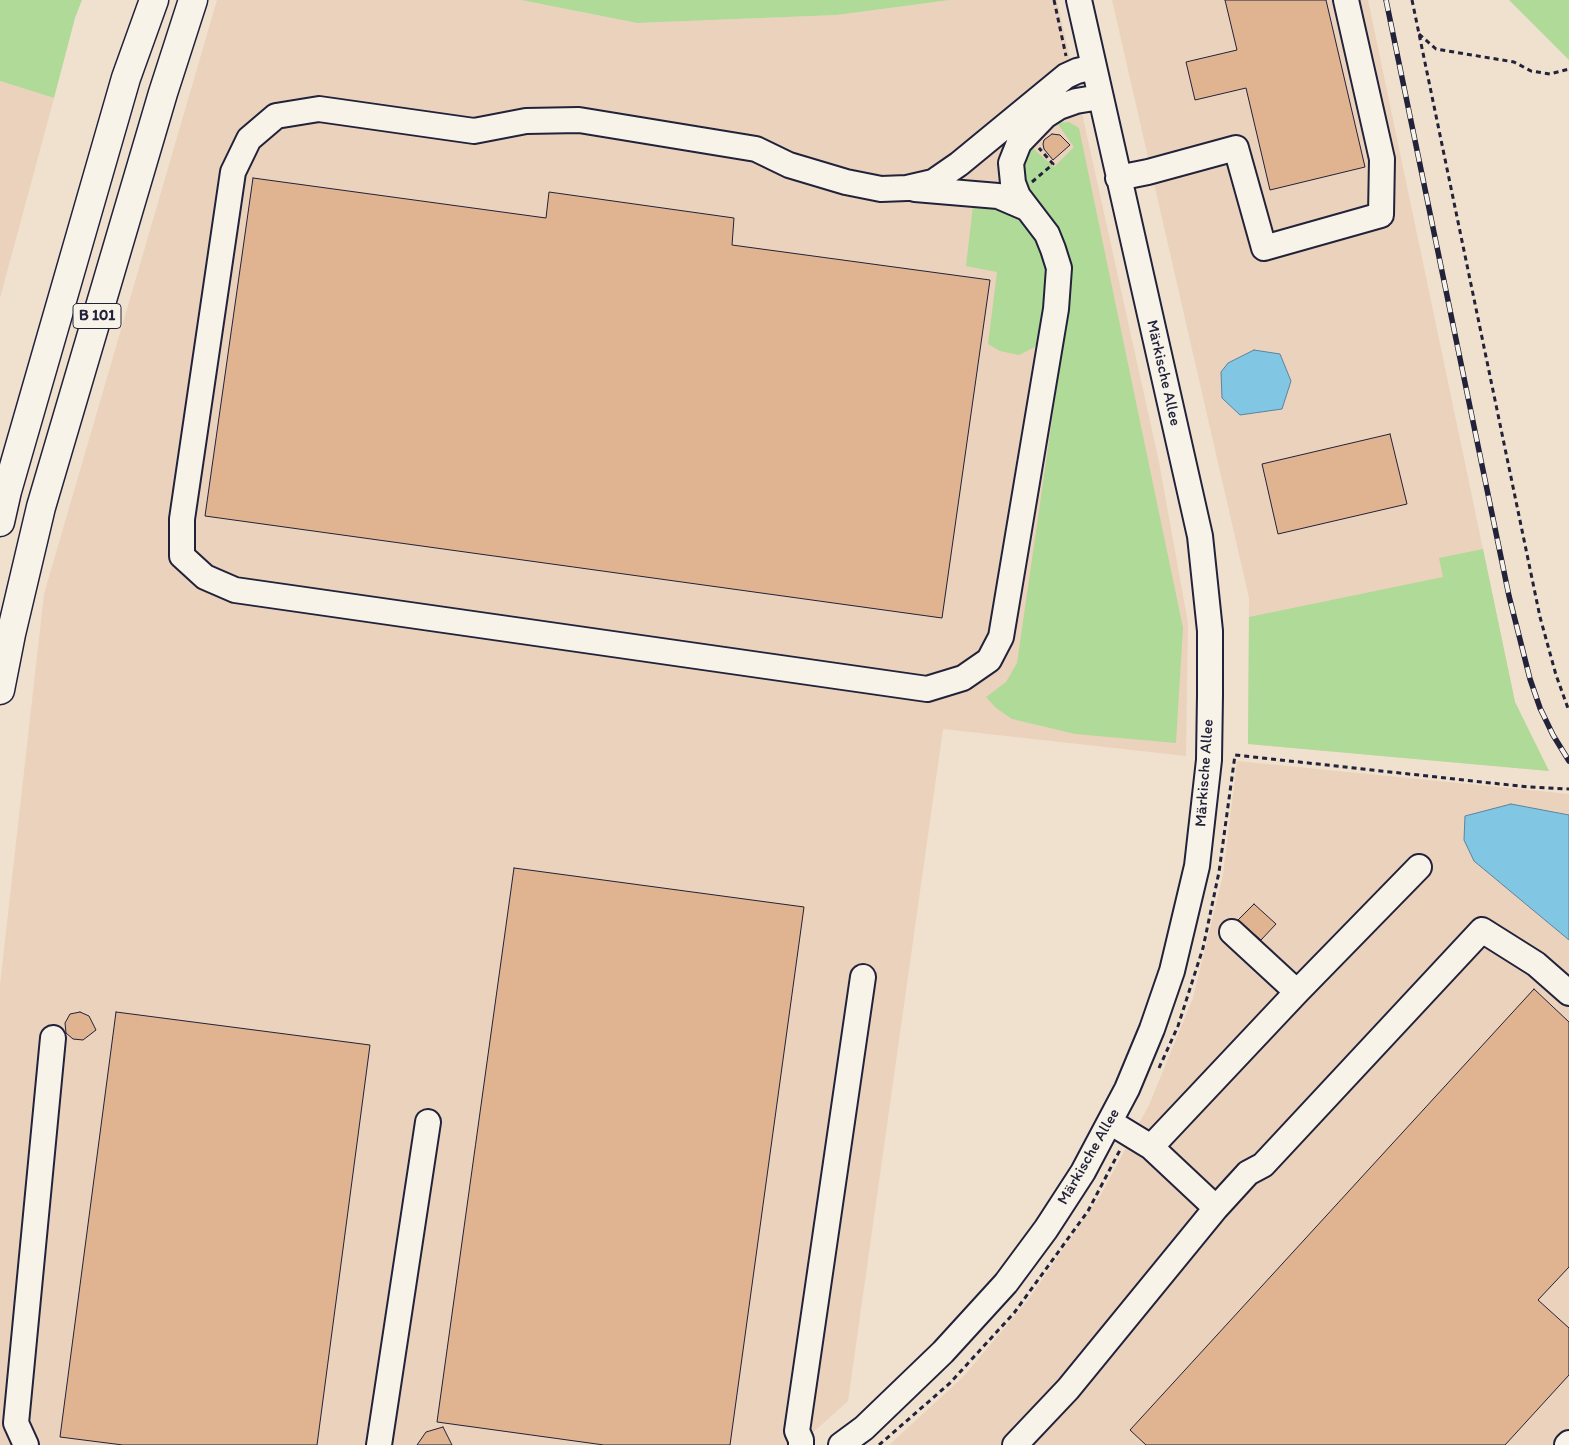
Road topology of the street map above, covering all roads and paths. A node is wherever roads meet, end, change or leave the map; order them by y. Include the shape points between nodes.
1 (154, 0) edge
2 (193, 0) edge
3 (1079, 0) edge
4 (1346, 0) edge
5 (1412, 0) edge
6 (1419, 34) junction
7 (1094, 67) junction
8 (1569, 69) edge
9 (1100, 97) junction
10 (1118, 178) junction
11 (907, 188) junction
12 (1026, 208) junction
13 (0, 522) edge
14 (0, 690) edge
15 (1569, 710) edge
16 (1235, 755) dead end
17 (1569, 789) edge
18 (1419, 867) dead end
19 (1232, 932) dead end
20 (863, 977) dead end
21 (1297, 992) junction
22 (1569, 993) edge
23 (54, 1038) dead end
24 (428, 1122) dead end
25 (1110, 1122) junction
26 (1151, 1147) junction
27 (1216, 1208) junction
28 (26, 1445) edge
29 (379, 1445) edge
30 (801, 1445) edge
31 (841, 1445) edge
32 (1015, 1445) edge

1 - 13 highway, B 101 via 126,78
2 - 14 highway, B 101 via 41,507
3 - 7 street, Märkische Allee
4 - 10 street via 1382,159 1381,215 1264,248 1236,148
5 - 6 path
6 - 8 path via 1436,49 1514,62 1531,71 1550,74
6 - 15 path via 1540,618
7 - 9 street, Märkische Allee
7 - 11 street via 1066,76 933,182
9 - 10 street, Märkische Allee
9 - 12 street via 1059,107 1038,122 1018,144 1011,163 1013,183
10 - 25 street, Märkische Allee via 1200,536 1210,631 1210,695 1209,760 1197,866 1172,971 1152,1029
11 - 12 street via 998,196
11 - 12 street via 880,189 846,182 789,164 756,149 579,120 526,121 474,131 319,109 276,116 249,139 233,172 182,519 182,556 205,577 235,590 927,689 963,678 989,660 1001,637 1056,309 1059,268 1047,234
16 - 17 path
18 - 21 street
19 - 21 street
20 - 30 street via 797,1431
21 - 26 street
22 - 27 street via 1536,964 1482,930 1263,1165 1248,1173
23 - 28 street via 16,1423
24 - 29 street
25 - 26 street
25 - 31 street, Märkische Allee via 1057,1213 1006,1283 943,1352 864,1428
26 - 27 street
27 - 32 street via 1068,1389

